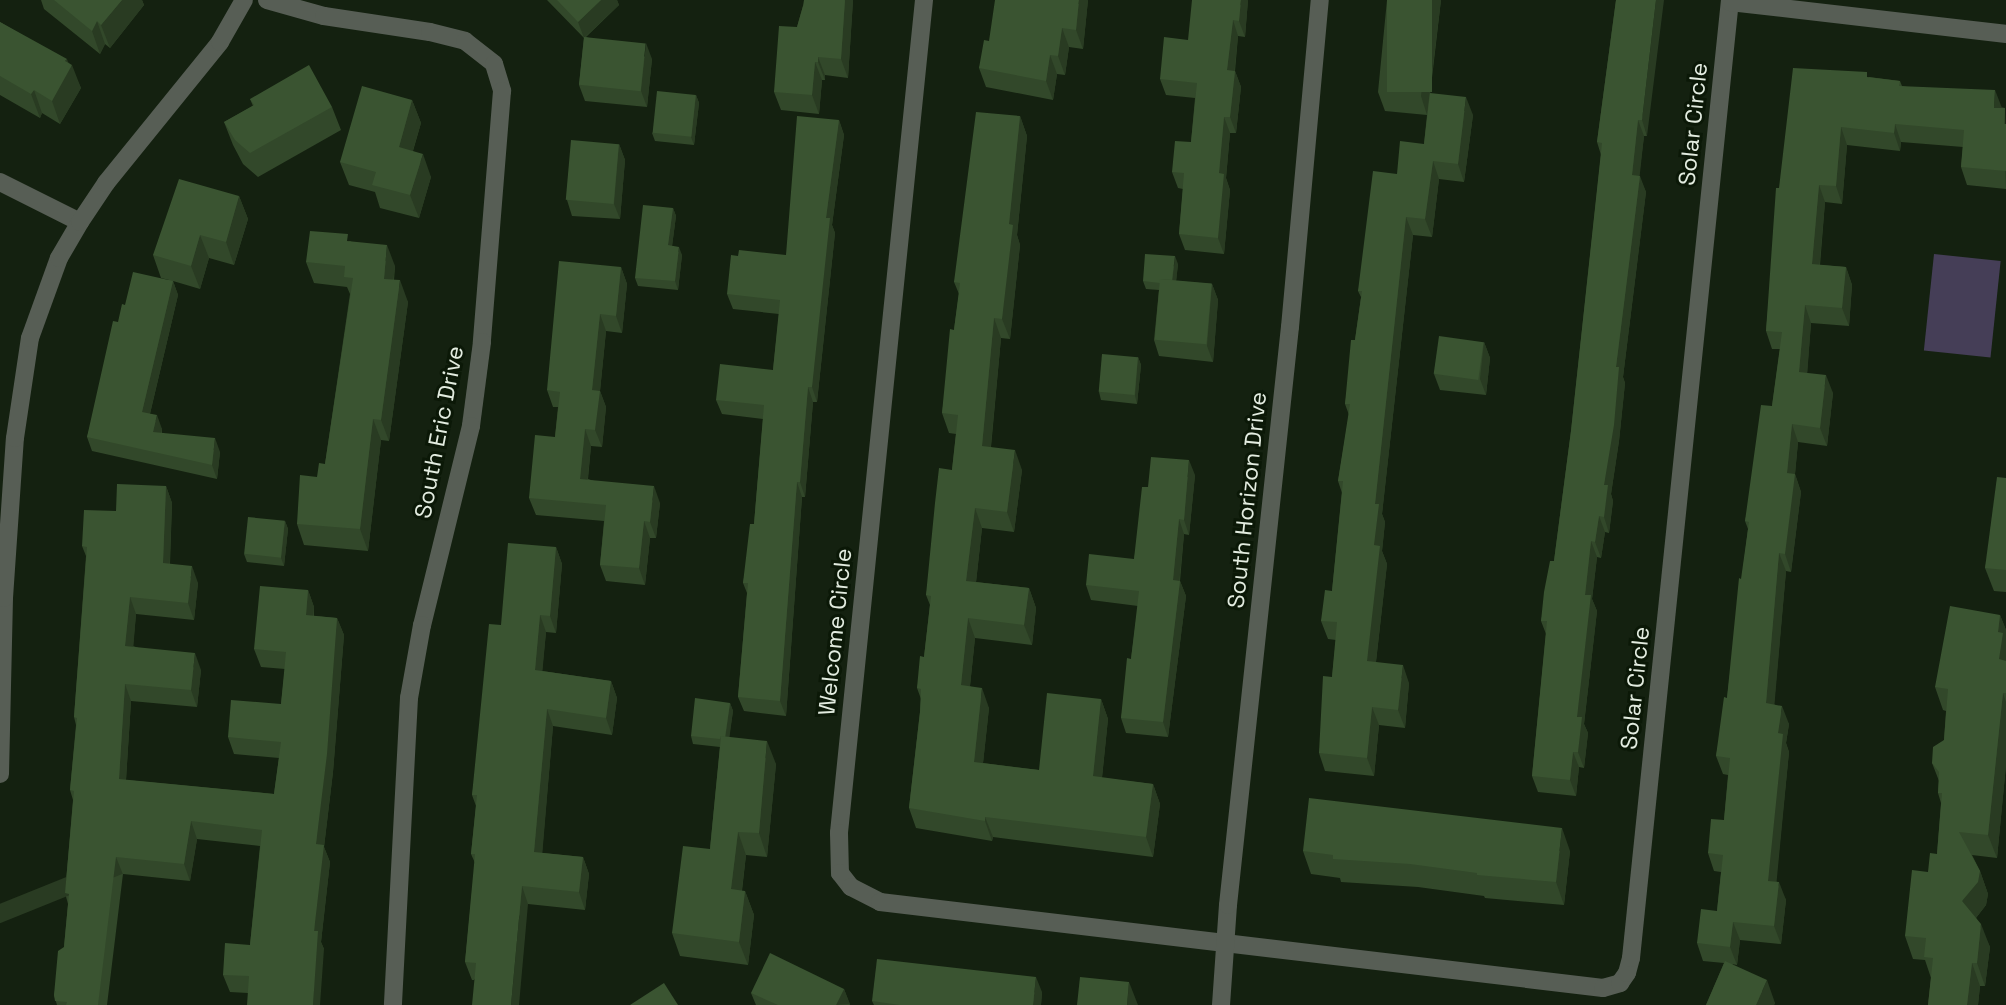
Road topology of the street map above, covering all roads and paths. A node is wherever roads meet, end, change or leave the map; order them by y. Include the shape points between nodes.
1 (244, 0) edge
2 (267, 0) edge
3 (924, 0) edge
4 (1320, 0) edge
5 (1730, 1) edge
6 (2006, 34) edge
7 (0, 182) edge
8 (80, 222) junction
9 (2, 598) edge
10 (0, 774) edge
11 (1225, 943) junction
12 (393, 1005) edge
13 (1221, 1005) edge

1 - 8 street via 220,43 106,183
2 - 12 street, South Eric Drive via 324,16 465,41 494,64 502,90 484,329 471,426 411,687
3 - 11 street, Welcome Circle via 839,834 840,873 851,887 880,902
4 - 11 street, South Horizon Drive
5 - 6 street
5 - 11 street, Solar Circle via 1627,973 1619,982 1587,988
7 - 8 street
8 - 9 street via 59,258 30,338 15,438
9 - 10 street
11 - 13 street, South Horizon Drive

